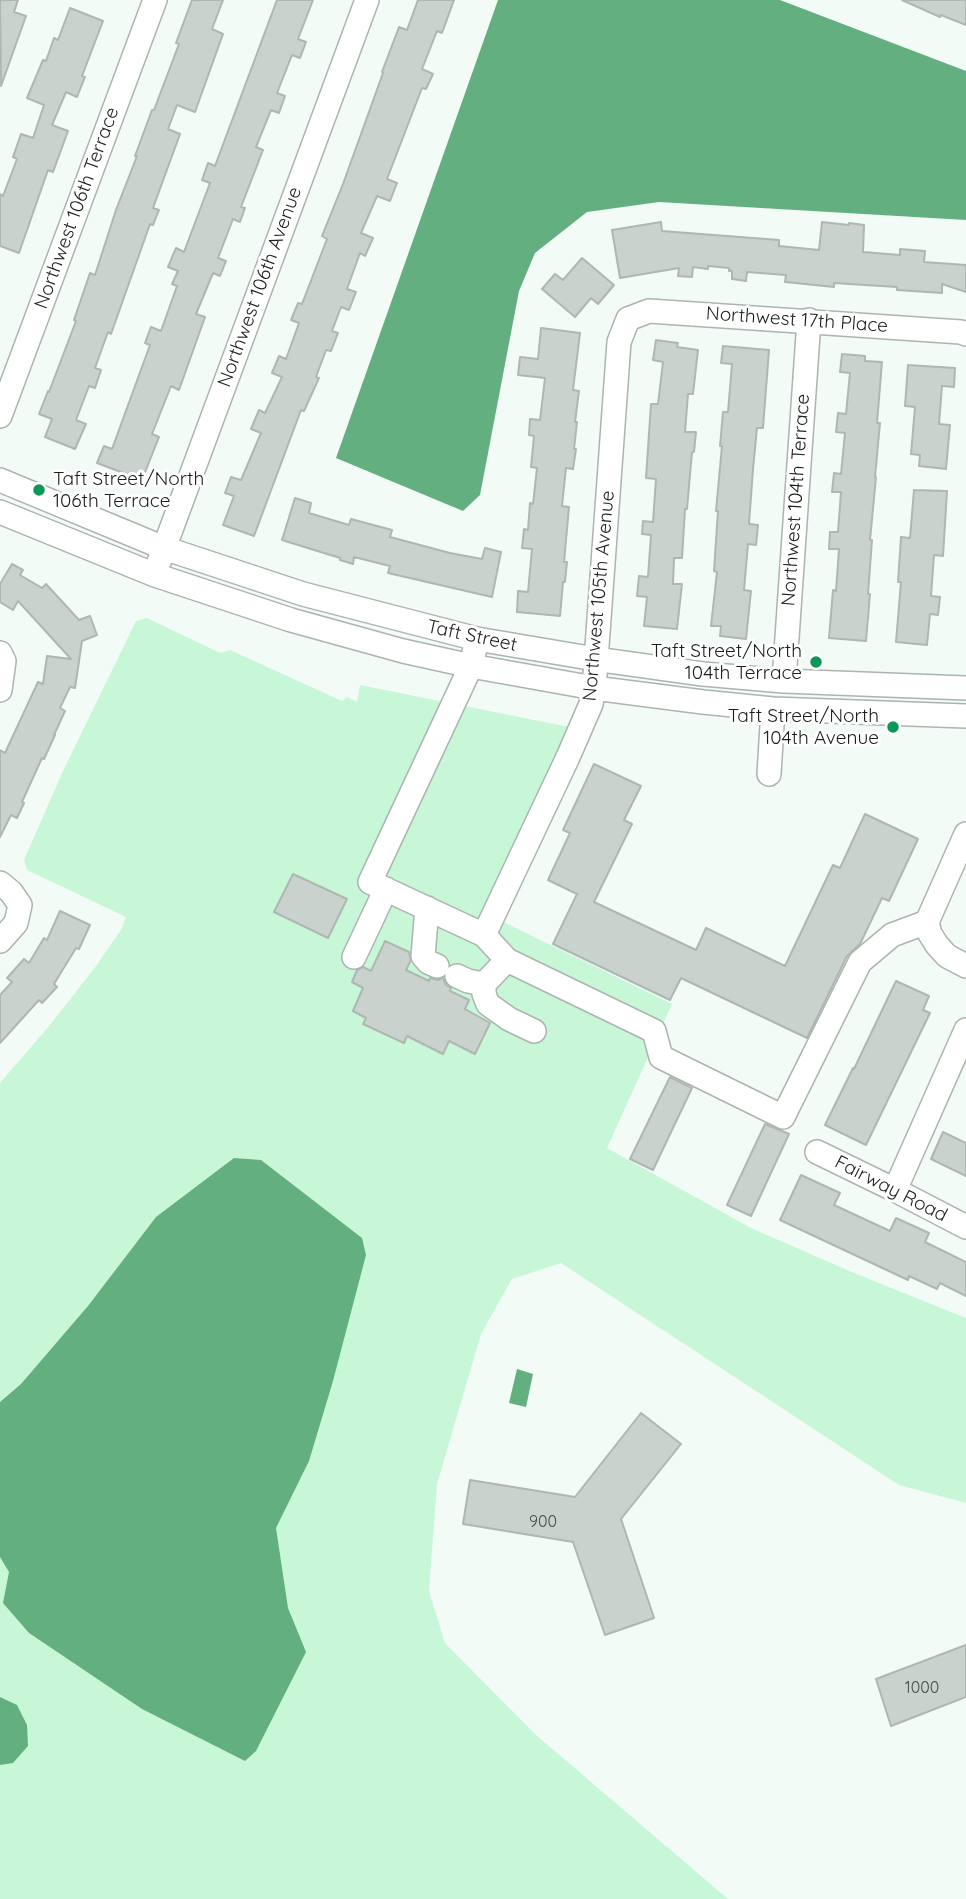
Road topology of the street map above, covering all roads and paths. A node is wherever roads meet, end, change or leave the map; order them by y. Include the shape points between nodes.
1 (367, 0) edge
2 (147, 2) edge
3 (628, 319) joint
4 (809, 320) junction
5 (966, 334) edge
6 (0, 416) edge
7 (0, 480) edge
8 (0, 512) edge
9 (164, 548) junction
10 (155, 575) junction
11 (477, 639) junction
12 (0, 653) edge
13 (595, 659) junction
14 (471, 666) junction
15 (784, 681) junction
16 (594, 688) junction
17 (966, 688) edge
18 (0, 690) edge
19 (773, 709) junction
20 (966, 716) edge
21 (769, 774) dead end
22 (966, 834) edge
23 (0, 883) edge
24 (386, 889) junction
25 (427, 908) junction
26 (927, 922) junction
27 (484, 935) junction
28 (0, 941) edge
29 (354, 957) dead end
30 (507, 960) junction
31 (966, 966) edge
32 (484, 984) junction
33 (966, 1030) edge
34 (534, 1031) dead end
35 (817, 1152) dead end
36 (895, 1190) junction
37 (966, 1227) edge

1 - 9 street, Northwest 106th Avenue
2 - 6 street, Northwest 106th Terrace
3 - 4 street, Northwest 17th Place via 649,311
3 - 13 street, Northwest 105th Avenue via 619,342
4 - 5 street, Northwest 17th Place
4 - 15 street, Northwest 104th Terrace
7 - 9 street, Taft Street
8 - 10 street, Taft Street
9 - 10 street, Northwest 106th Avenue
9 - 11 street, Taft Street via 303,594
10 - 14 street, Taft Street via 291,621
11 - 13 street, Taft Street
11 - 14 street
12 - 18 street via 4,662
13 - 15 street, Taft Street
13 - 16 street, Northwest 105th Avenue
14 - 16 street, Taft Street
14 - 24 street via 370,882
15 - 17 street, Taft Street
16 - 19 street, Taft Street
16 - 27 street, Northwest 105th Avenue via 584,723
19 - 20 street, Taft Street
19 - 21 street
22 - 26 street
23 - 28 street via 20,905 16,923
24 - 25 street
24 - 29 street
25 - 27 street
25 - 32 street via 423,956 468,981
26 - 30 street via 892,935 860,962 783,1117 661,1057 654,1031
26 - 31 street via 937,945
27 - 30 street
30 - 32 street
32 - 34 street via 488,1004
33 - 36 street
35 - 36 street, Fairway Road
36 - 37 street, Fairway Road

